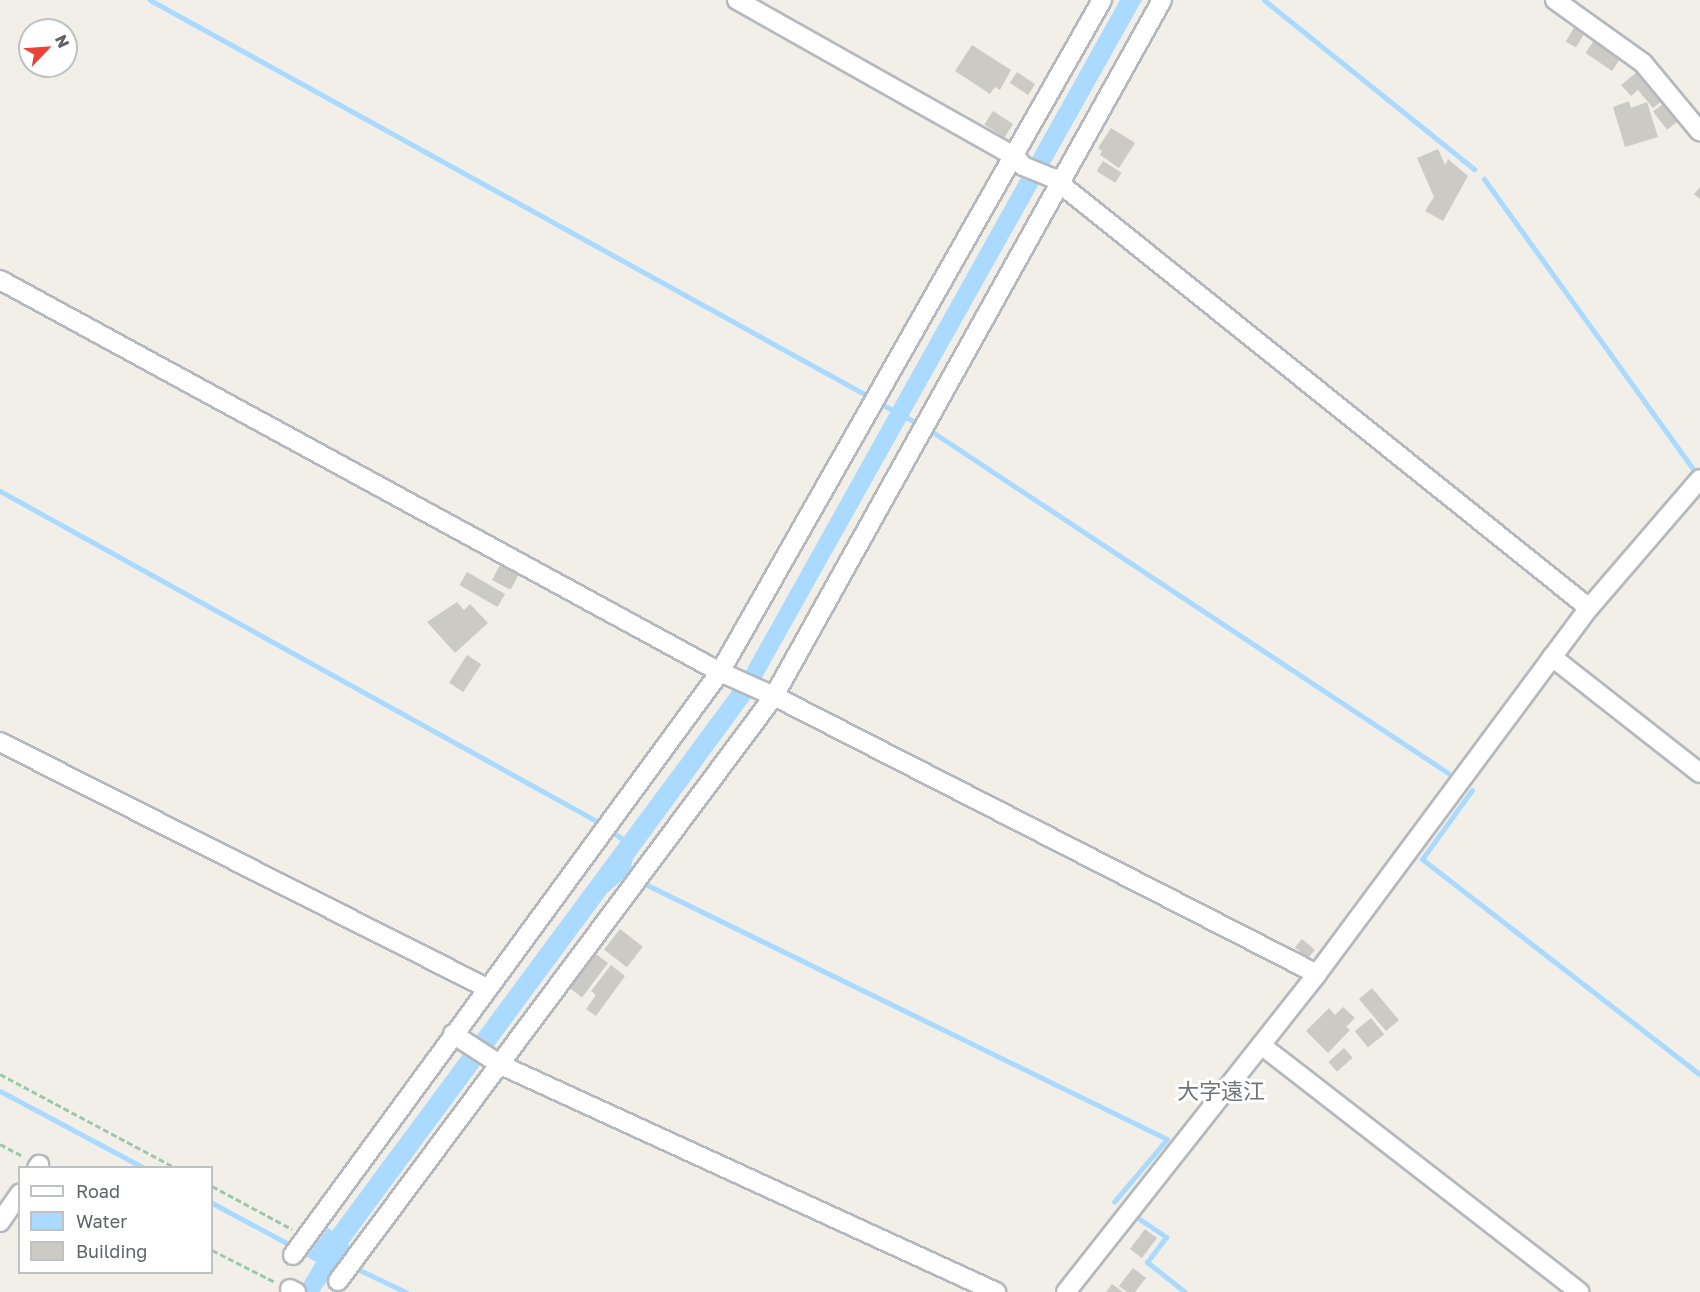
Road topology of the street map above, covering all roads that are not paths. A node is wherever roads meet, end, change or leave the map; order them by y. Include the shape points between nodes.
1 (737, 0) edge
2 (1102, 0) edge
3 (1162, 0) edge
4 (1555, 0) edge
5 (1700, 132) edge
6 (1020, 161) junction
7 (1057, 181) junction
8 (0, 280) edge
9 (1700, 479) edge
10 (1589, 608) junction
11 (1552, 657) junction
12 (729, 675) junction
13 (770, 693) junction
14 (0, 742) edge
15 (1700, 773) edge
16 (1317, 974) junction
17 (487, 988) junction
18 (458, 1037) junction
19 (1261, 1045) junction
20 (496, 1062) junction
21 (18, 1196) edge
22 (0, 1222) edge
23 (300, 1245) road end
24 (346, 1271) dead end
25 (996, 1292) edge
26 (1066, 1292) edge
27 (1579, 1292) edge

1 - 6 street
2 - 6 street
3 - 7 street
4 - 5 street via 1642,63
6 - 7 street
6 - 12 street
7 - 10 street
7 - 13 street
8 - 12 street
9 - 10 street
10 - 11 street
11 - 15 street
11 - 16 street
12 - 13 street
12 - 17 street
13 - 16 street
13 - 20 street
14 - 17 street
16 - 19 street
17 - 18 street
18 - 20 street
18 - 23 street
19 - 26 street
19 - 27 street
20 - 24 street
20 - 25 street
21 - 22 street

